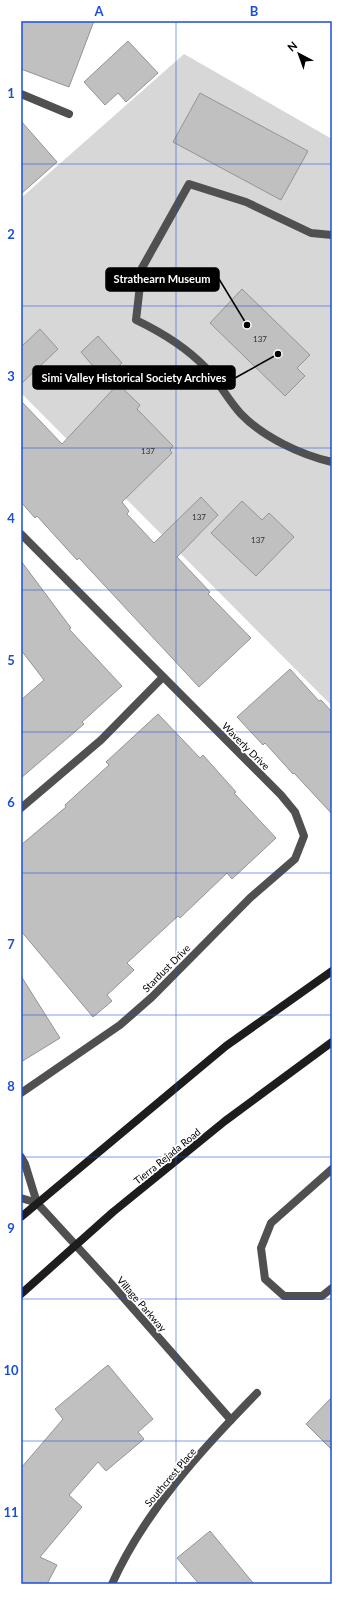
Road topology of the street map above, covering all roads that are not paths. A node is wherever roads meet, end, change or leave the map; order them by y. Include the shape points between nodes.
1 (21, 94) edge
2 (69, 114) dead end
3 (332, 235) edge
4 (332, 462) edge
5 (22, 539) edge
6 (163, 677) junction
7 (21, 808) edge
8 (304, 836) joint
9 (332, 971) edge
10 (332, 1042) edge
11 (21, 1093) edge
12 (21, 1157) edge
13 (332, 1169) edge
14 (21, 1198) edge
15 (37, 1204) junction
16 (21, 1217) edge
17 (75, 1246) junction
18 (332, 1288) edge
19 (21, 1294) edge
20 (257, 1393) dead end
21 (231, 1420) junction
22 (112, 1584) edge

1 - 2 street
3 - 4 street via 311,233 246,202 189,184 142,268 136,320 165,334 206,368 242,415 272,438 314,458
5 - 6 street, Waverly Drive
6 - 7 street via 101,740
6 - 8 street, Waverly Drive via 281,795 295,812
8 - 11 street, Stardust Drive via 295,859 250,898 152,997 120,1025
9 - 15 main road via 226,1046
10 - 17 main road, Tierra Rejada Road via 225,1121
12 - 15 street, Village Parkway
13 - 18 street via 271,1223 261,1248 265,1279 284,1296 322,1296
14 - 15 street, Village Parkway
15 - 16 main road
15 - 17 street, Village Parkway
17 - 19 main road, Tierra Rejada Road
17 - 21 street, Village Parkway
20 - 21 street, Southcrest Place
21 - 22 street, Southcrest Place via 158,1505 130,1545

